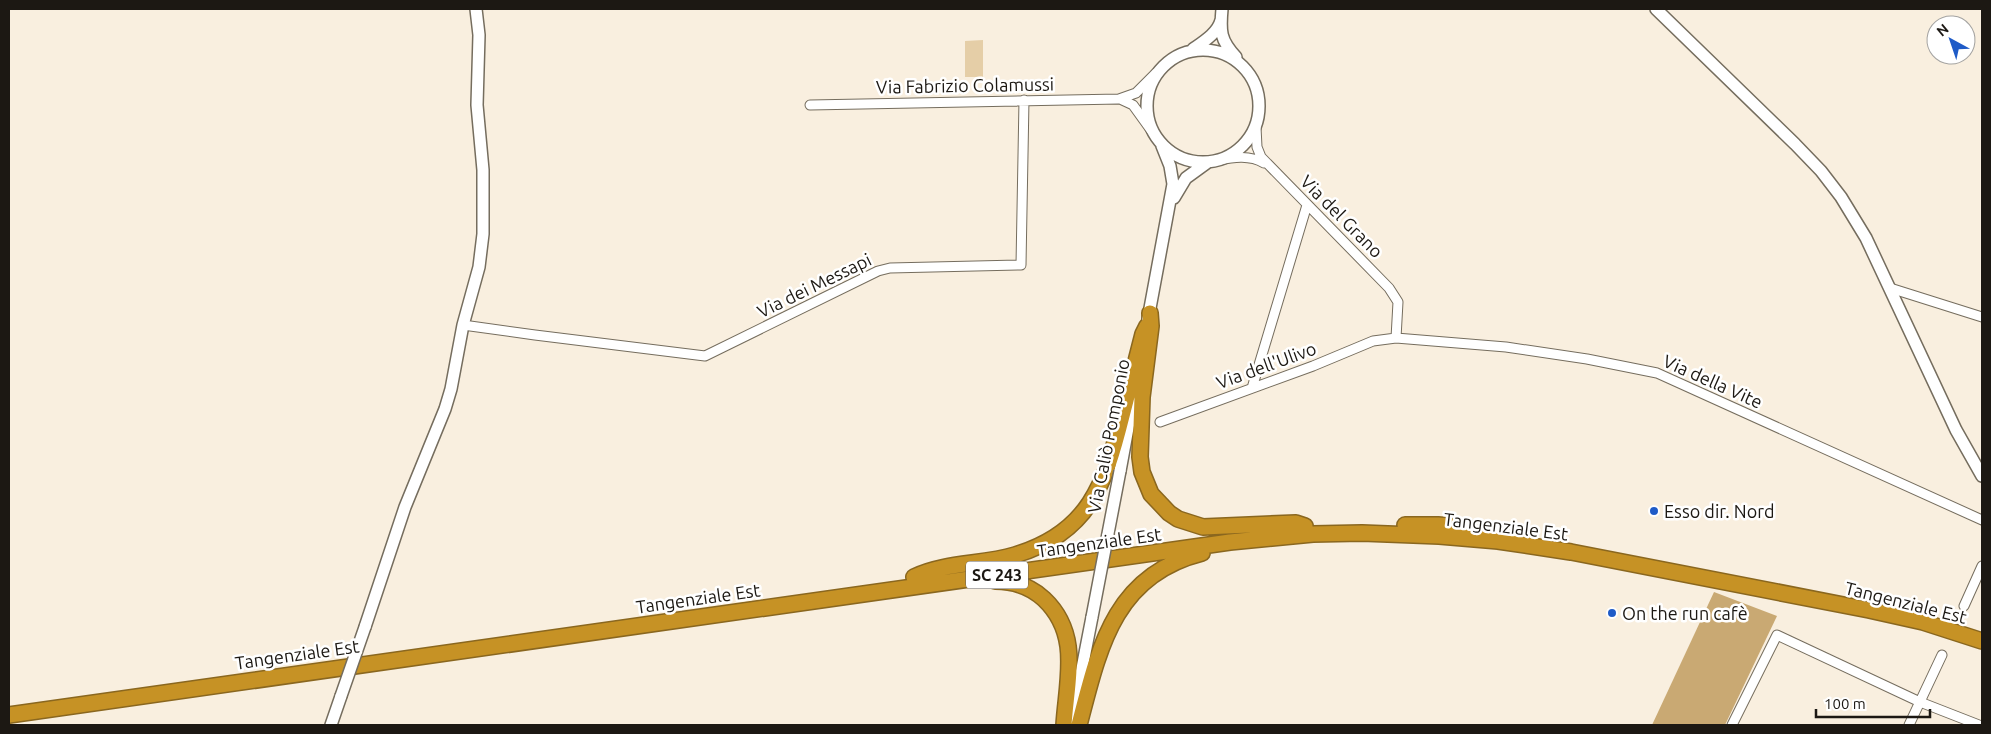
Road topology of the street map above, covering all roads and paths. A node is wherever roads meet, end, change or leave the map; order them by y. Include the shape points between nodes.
1 (476, 9) edge
2 (1656, 9) edge
3 (1221, 13) edge
4 (1191, 50) junction
5 (1244, 66) junction
6 (1156, 73) junction
7 (1119, 99) junction
8 (1024, 100) junction
9 (810, 105) dead end
10 (1256, 127) junction
11 (1151, 130) junction
12 (1162, 145) junction
13 (1214, 161) junction
14 (1271, 168) junction
15 (1308, 204) junction
16 (1169, 212) junction
17 (1890, 288) junction
18 (1982, 317) edge
19 (1148, 319) junction
20 (463, 325) junction
21 (1396, 338) junction
22 (1252, 388) junction
23 (1160, 422) dead end
24 (1982, 476) edge
25 (1982, 520) edge
26 (1305, 526) junction
27 (1291, 536) junction
28 (1982, 566) edge
29 (914, 577) junction
30 (899, 588) junction
31 (1964, 606) dead end
32 (1982, 631) edge
33 (1982, 641) edge
34 (1942, 654) dead end
35 (1920, 702) junction
36 (9, 704) edge
37 (9, 715) edge
38 (331, 725) edge
39 (1064, 725) edge
40 (1071, 725) edge
41 (1079, 725) edge
42 (1732, 725) edge
43 (1909, 725) edge
44 (1979, 725) edge

1 - 20 street via 483,234 479,267
2 - 17 street via 1821,171 1866,238
3 - 4 street, Via Caliò Pomponio via 1217,28
3 - 5 street, Via Caliò Pomponio via 1224,42
4 - 5 street, Via Caliò Pomponio via 1219,51
4 - 6 street, Via Caliò Pomponio via 1176,55
5 - 10 street, Via Caliò Pomponio via 1258,92 1260,110
6 - 7 street via 1136,93
6 - 11 street, Via Caliò Pomponio via 1147,95
7 - 8 street, Via Fabrizio Colamussi
7 - 11 street via 1133,105
8 - 9 street, Via Fabrizio Colamussi
8 - 20 street, Via dei Messapi via 1021,265 878,271 704,356
10 - 13 street, Via Caliò Pomponio via 1240,148
10 - 14 street via 1258,152
11 - 12 street, Via Caliò Pomponio
12 - 13 street, Via Caliò Pomponio via 1184,159
12 - 16 street, Via Caliò Pomponio via 1172,175
13 - 14 street via 1254,158
13 - 16 street, Via Caliò Pomponio via 1186,178
14 - 15 street, Via del Grano
15 - 21 street, Via del Grano via 1390,288 1398,302
15 - 22 street
16 - 19 street, Via Caliò Pomponio
17 - 18 street
17 - 24 street via 1956,430
19 - 26 highway via 1151,326 1142,398 1140,457 1151,494 1178,519 1203,528 1296,523
19 - 29 highway via 1103,481 1072,524 1046,542 1016,555 926,571
19 - 40 street, Via Caliò Pomponio, bridge
20 - 38 street, bridge via 451,389 440,423 405,508
21 - 22 street, Via dell'Ulivo via 1373,340
21 - 25 street, Via della Vite via 1506,347 1657,373
22 - 23 street, Via dell'Ulivo
26 - 29 highway, Tangenziale Est / SC 243 via 1213,535
26 - 32 highway, Tangenziale Est / SC 243 via 1438,526 1518,533 1864,599
27 - 30 highway, Tangenziale Est / SC 243
27 - 33 highway, Tangenziale Est / SC 243 via 1362,533 1498,541 1571,552 1869,610 1923,622
27 - 41 highway via 1191,556 1145,580 1112,621
28 - 31 street
29 - 36 highway, Tangenziale Est / SC 243
30 - 37 highway, Tangenziale Est / SC 243
30 - 39 highway via 909,591 1002,581 1022,585 1039,594 1055,612 1067,635
34 - 35 street
35 - 42 street via 1777,635
35 - 43 street
35 - 44 street

